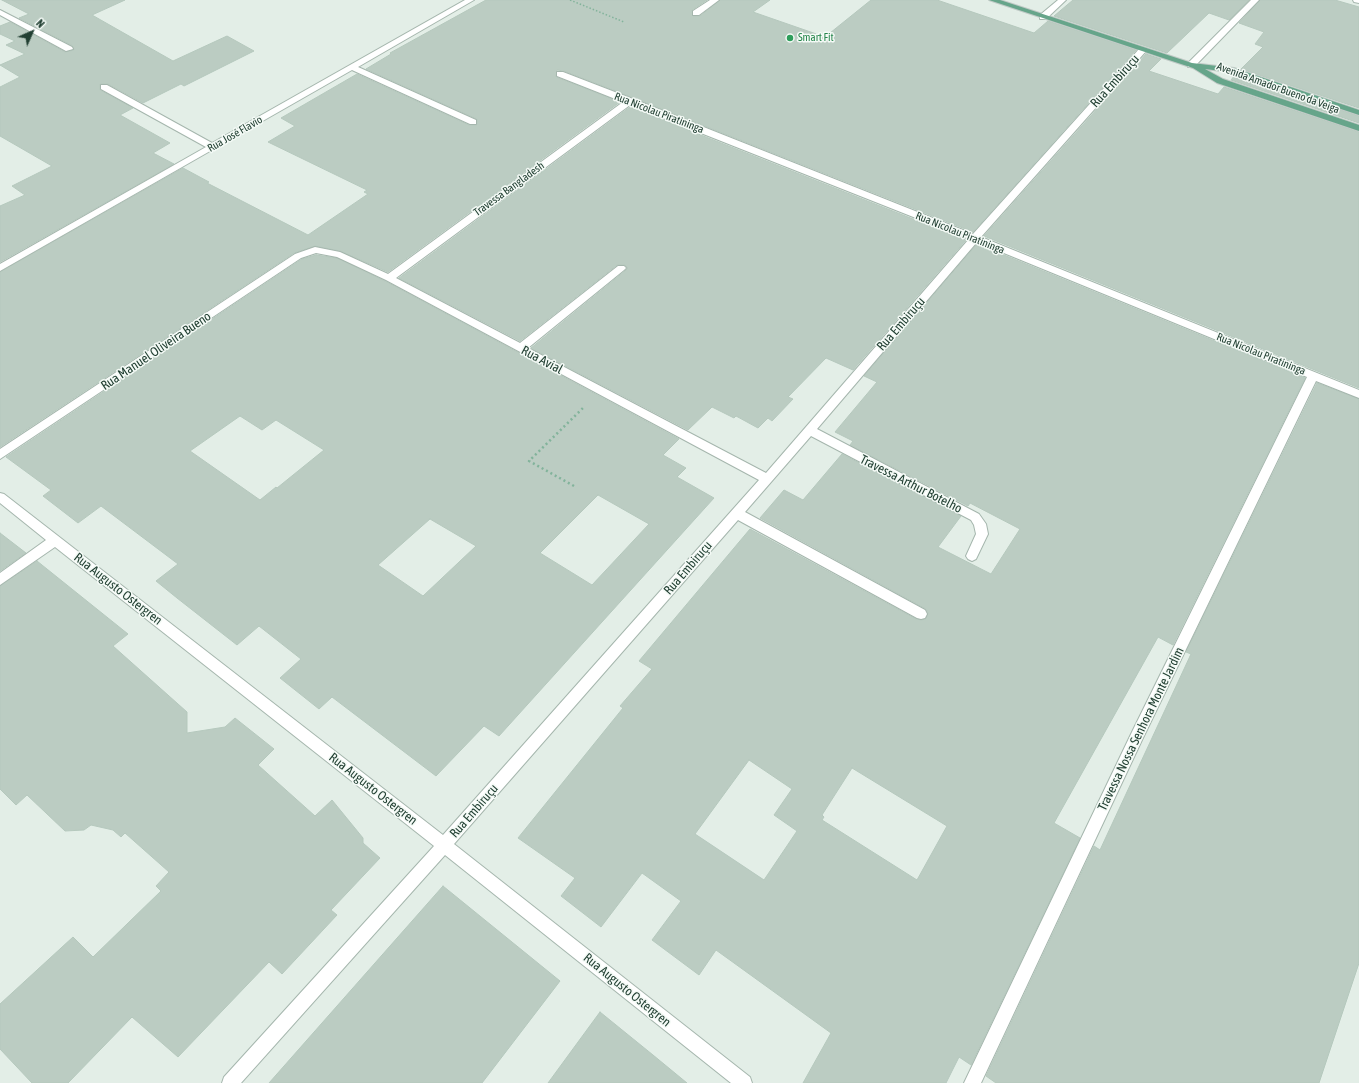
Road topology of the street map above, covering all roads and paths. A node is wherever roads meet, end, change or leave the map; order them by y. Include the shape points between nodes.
1 (470, 0) edge
2 (570, 0) edge
3 (715, 0) edge
4 (993, 0) edge
5 (1062, 0) edge
6 (1255, 0) edge
7 (0, 12) edge
8 (696, 13) dead end
9 (1043, 17) junction
10 (624, 22) dead end
11 (70, 49) dead end
12 (1143, 50) junction
13 (1191, 65) junction
14 (351, 67) junction
15 (560, 74) dead end
16 (104, 87) dead end
17 (630, 101) junction
18 (1359, 112) edge
19 (472, 122) dead end
20 (1359, 128) edge
21 (213, 147) junction
22 (975, 238) junction
23 (314, 250) joint
24 (0, 268) edge
25 (621, 268) dead end
26 (389, 278) junction
27 (521, 348) junction
28 (1313, 375) junction
29 (601, 390) junction
30 (1359, 394) edge
31 (809, 430) junction
32 (0, 455) edge
33 (767, 479) junction
34 (574, 486) dead end
35 (0, 497) edge
36 (736, 513) junction
37 (55, 540) junction
38 (972, 556) dead end
39 (0, 580) edge
40 (921, 614) dead end
41 (444, 845) junction
42 (230, 1083) edge
43 (744, 1083) edge
44 (972, 1083) edge

1 - 14 street, Rua José Flavio
2 - 10 path
3 - 8 street
4 - 9 main road, Avenida Amador Bueno da Veiga
5 - 9 street
6 - 13 street
7 - 11 street
9 - 12 main road, Avenida Amador Bueno da Veiga
12 - 13 main road, Avenida Amador Bueno da Veiga
12 - 22 street, Rua Embiruçu
13 - 18 main road, Avenida Amador Bueno da Veiga via 1231,70
13 - 20 main road, Avenida Amador Bueno da Veiga via 1220,81
14 - 19 street
14 - 21 street, Rua José Flavio
15 - 17 street, Rua Nicolau Piratininga
16 - 21 street
17 - 22 street, Rua Nicolau Piratininga
17 - 26 street, Travessa Bangladesh
21 - 24 street, Rua José Flavio
22 - 28 street, Rua Nicolau Piratininga
22 - 31 street, Rua Embiruçu
23 - 26 street, Rua Avial via 340,255
23 - 32 street, Rua Manuel Oliveira Bueno via 298,256
25 - 27 street
26 - 27 street, Rua Avial
27 - 29 street, Rua Avial
28 - 30 street, Rua Nicolau Piratininga
28 - 44 street, Travessa Nossa Senhora Monte Jardim
29 - 33 street, Rua Avial
29 - 34 path via 529,461
31 - 33 street, Rua Embiruçu
31 - 38 street, Travessa Arthur Botelho via 975,517 982,534
33 - 36 street, Rua Embiruçu
35 - 37 street, Rua Augusto Ostergren
36 - 40 street
36 - 41 street, Rua Embiruçu
37 - 39 street
37 - 41 street, Rua Augusto Ostergren
41 - 42 street, Rua Embiruçu
41 - 43 street, Rua Augusto Ostergren

